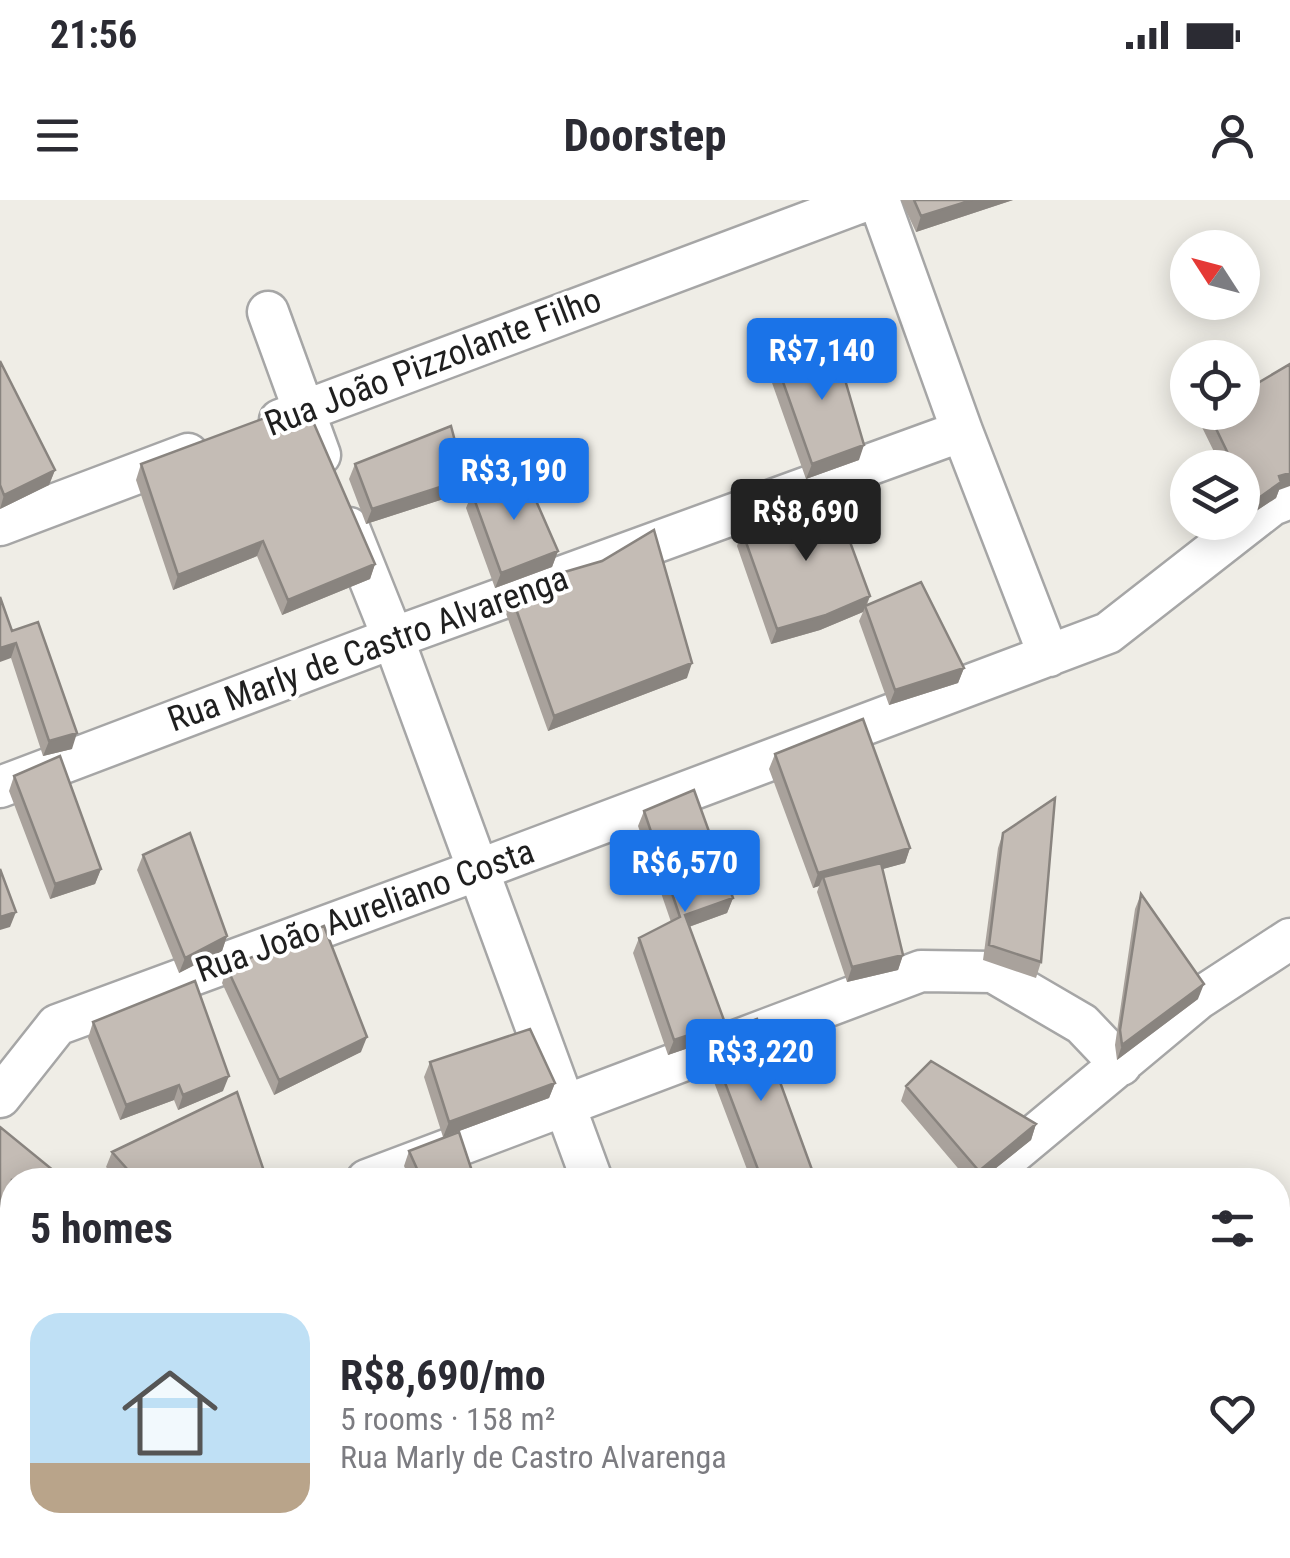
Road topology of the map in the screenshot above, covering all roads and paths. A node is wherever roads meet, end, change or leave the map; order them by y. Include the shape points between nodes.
1 (866, 200) edge
2 (879, 200) edge
3 (268, 312) dead end
4 (303, 412) junction
5 (962, 431) junction
6 (1290, 498) edge
7 (0, 525) edge
8 (393, 638) junction
9 (1049, 656) junction
10 (0, 786) edge
11 (478, 870) junction
12 (1290, 940) edge
13 (1121, 1065) junction
14 (0, 1097) edge
15 (565, 1104) junction
16 (398, 1168) edge
17 (588, 1168) edge
18 (997, 1168) edge

1 - 4 street, Rua João Pizzolante Filho
2 - 5 street
3 - 4 street
4 - 7 street, Rua João Pizzolante Filho
4 - 8 street
5 - 8 street, Rua Marly de Castro Alvarenga
5 - 9 street
6 - 9 street, Rua João Aureliano Costa via 1272,505 1108,633
8 - 10 street, Rua Marly de Castro Alvarenga
8 - 11 street
9 - 11 street, Rua João Aureliano Costa
11 - 14 street, Rua João Aureliano Costa via 58,1025
11 - 15 street
12 - 13 street via 1198,999
13 - 15 street via 1082,1024 993,972 921,972
13 - 18 street
15 - 16 street
15 - 17 street

